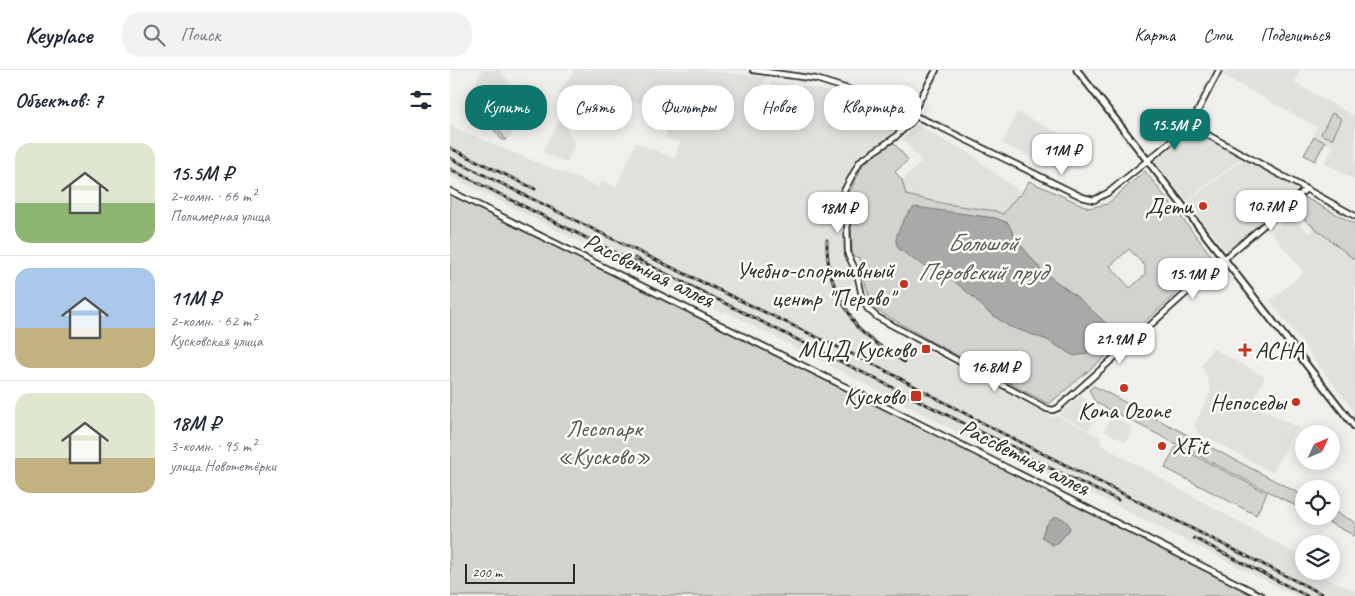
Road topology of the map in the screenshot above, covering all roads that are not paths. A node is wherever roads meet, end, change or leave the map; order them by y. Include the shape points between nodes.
1 (753, 70) edge
2 (936, 70) edge
3 (1077, 70) edge
4 (1219, 70) edge
5 (836, 85) edge
6 (921, 98) edge
7 (921, 118) edge
8 (1190, 126) junction
9 (903, 130) edge
10 (1148, 161) junction
11 (1305, 190) junction
12 (450, 191) edge
13 (1355, 216) edge
14 (1224, 259) junction
15 (1355, 427) edge
16 (1262, 596) edge

1 - 5 street via 812,78
2 - 6 street
3 - 10 main road
4 - 8 street
7 - 10 street via 1094,200
8 - 10 street
8 - 11 street
9 - 14 street via 860,162 843,193 848,255 857,273 865,304 877,318 1047,409 1058,408
10 - 14 main road
11 - 13 street
11 - 14 street
12 - 16 street, Рассветная аллея
14 - 15 main road

